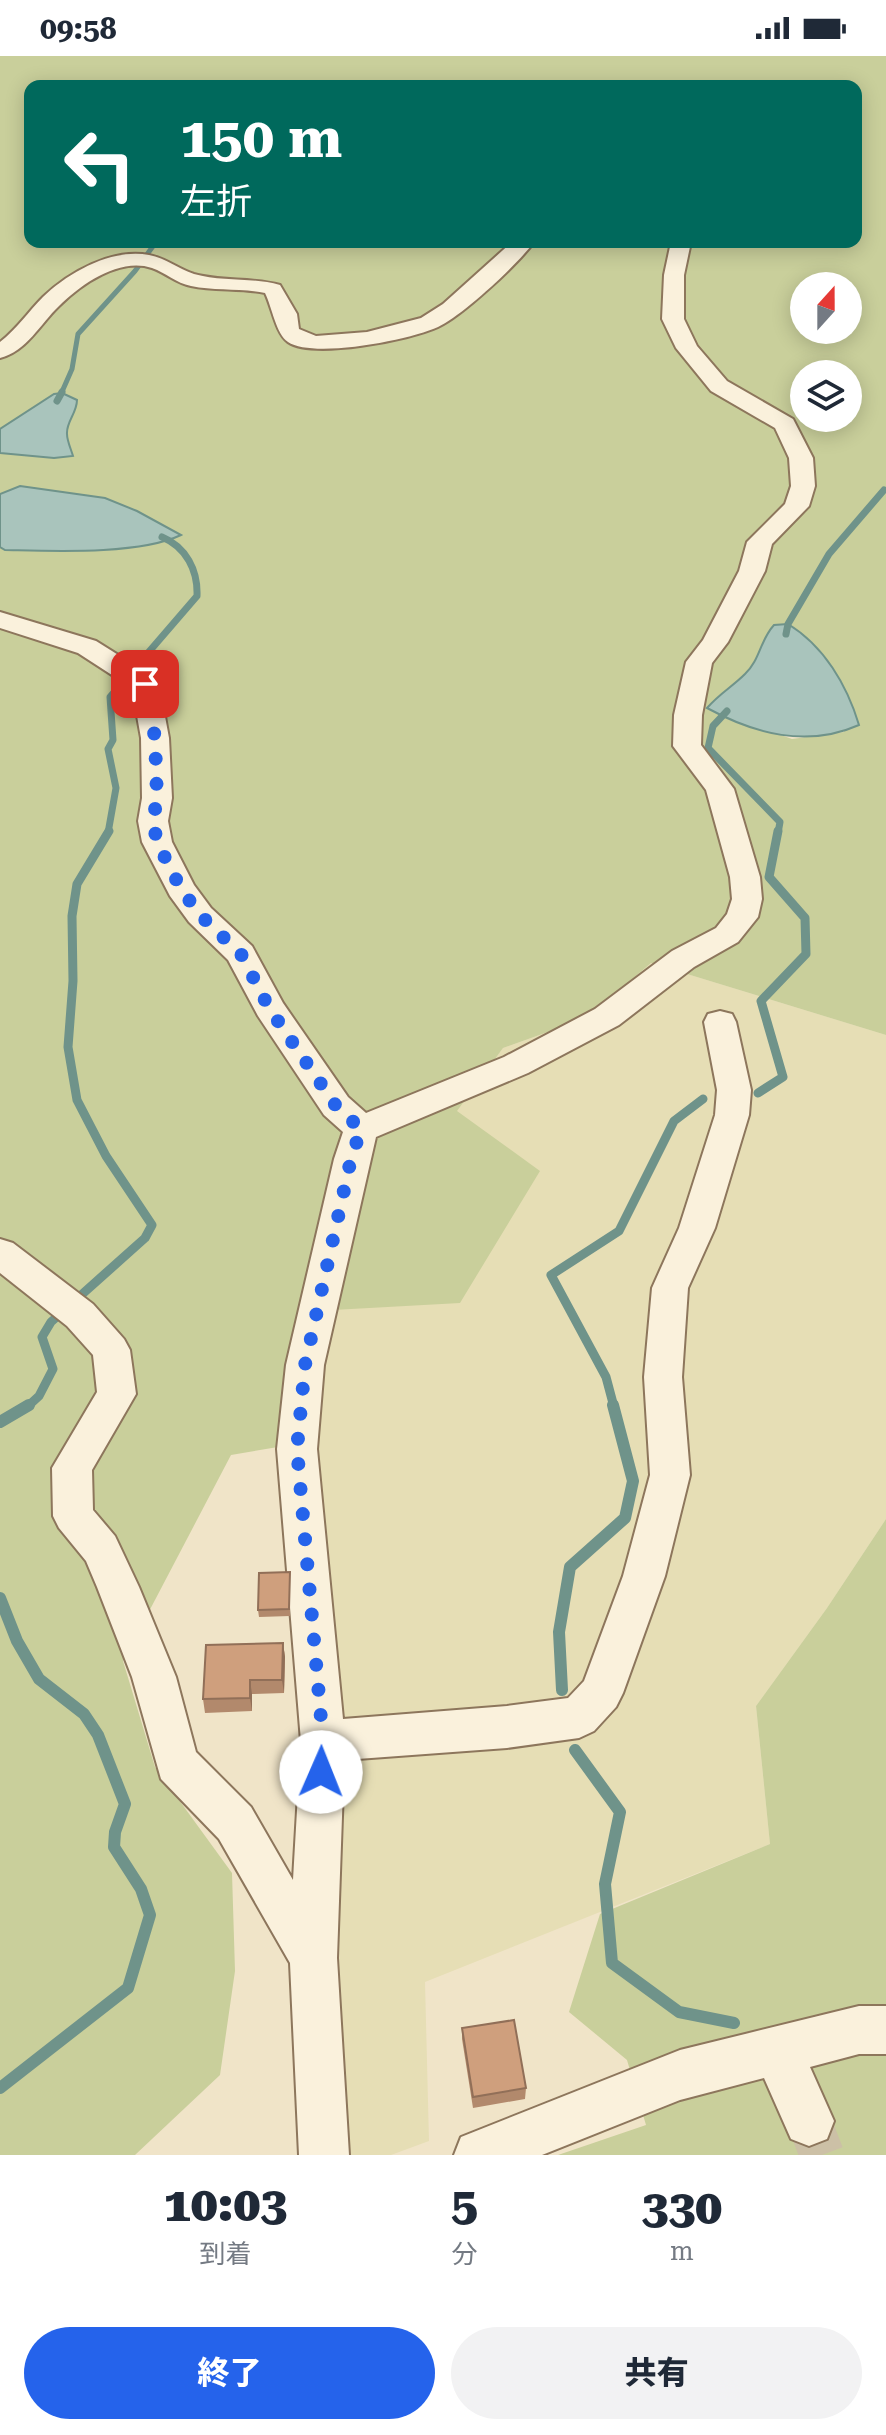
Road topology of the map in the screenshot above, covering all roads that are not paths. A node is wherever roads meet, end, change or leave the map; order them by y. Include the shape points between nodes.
1 (517, 248) edge
2 (680, 248) edge
3 (0, 351) edge
4 (0, 620) edge
5 (720, 1022) dead end
6 (361, 1129) junction
7 (0, 1253) edge
8 (323, 1741) junction
9 (313, 1958) junction
10 (886, 2030) edge
11 (777, 2051) junction
12 (809, 2121) tunnel mouth
13 (324, 2155) edge
14 (479, 2155) edge

1 - 3 street via 429,323 343,342 298,339 289,331 273,289 197,281 162,264 129,260 101,268 58,294
2 - 6 street via 673,319 687,348 719,386 785,424 801,458 803,486 797,506 760,542 752,571 699,662 688,715 687,746 720,789 745,877 742,917 727,935 683,959 607,1017 516,1065
4 - 6 street via 87,647 145,684 155,738 157,842 181,889 241,954 269,1008 336,1106
5 - 8 street via 734,1090 732,1115 697,1228 670,1288 663,1377 670,1475 644,1576 601,1693 579,1717
6 - 8 street via 305,1365 297,1449
7 - 9 street via 68,1306 111,1350 117,1394 72,1468 73,1516 101,1549 118,1587 154,1677 177,1764 235,1823
8 - 9 street
9 - 13 street
10 - 11 street via 859,2030
11 - 12 street
11 - 14 street via 680,2075

